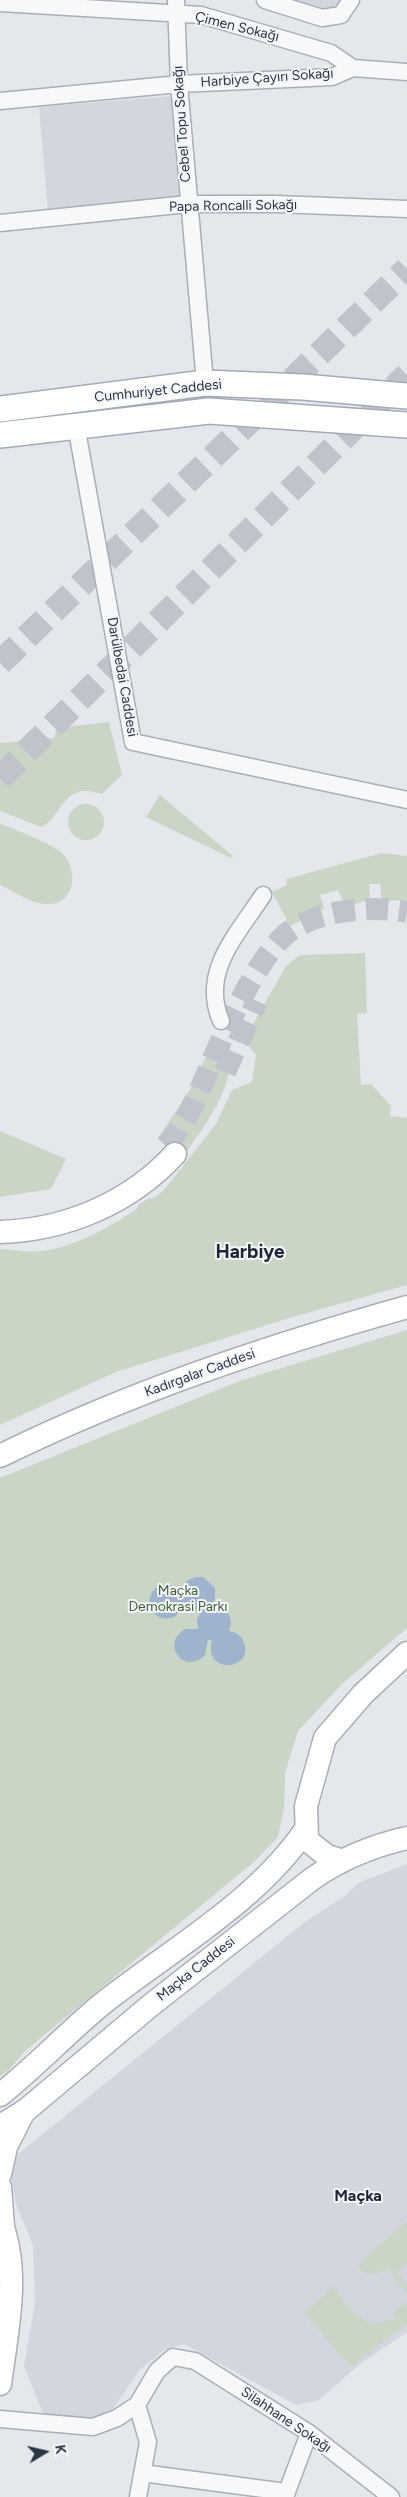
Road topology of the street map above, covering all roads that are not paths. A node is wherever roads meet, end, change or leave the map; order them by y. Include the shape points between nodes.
1 (265, 0) edge
2 (351, 0) edge
3 (0, 3) edge
4 (176, 7) edge
5 (352, 68) junction
6 (407, 72) edge
7 (179, 84) junction
8 (0, 100) edge
9 (188, 204) junction
10 (407, 210) edge
11 (0, 223) edge
12 (205, 384) junction
13 (407, 396) edge
14 (73, 400) junction
15 (0, 409) edge
16 (76, 425) junction
17 (407, 425) edge
18 (0, 436) edge
19 (407, 800) edge
20 (263, 895) dead end
21 (220, 1021) dead end
22 (0, 1219) edge
23 (0, 1232) edge
24 (407, 1307) edge
25 (0, 1456) edge
26 (407, 1653) edge
27 (307, 1835) junction
28 (407, 1838) edge
29 (340, 1860) junction
30 (320, 1874) junction
31 (0, 2095) edge
32 (25, 2110) junction
33 (0, 2126) edge
34 (0, 2174) edge
35 (0, 2186) edge
36 (1, 2222) edge
37 (0, 2384) edge
38 (137, 2404) junction
39 (0, 2419) edge
40 (310, 2433) junction
41 (142, 2473) junction
42 (285, 2495) edge
43 (138, 2497) edge
44 (391, 2497) edge

1 - 2 street via 322,18 341,15
3 - 4 street, Çimen Sokağı
4 - 5 street, Çimen Sokağı via 331,52
4 - 7 street, Cebel Topu Sokağı
5 - 6 street
5 - 7 street, Harbiye Çayırı Sokağı via 332,77
7 - 8 street, Harbiye Çayırı Sokağı
7 - 9 street, Cebel Topu Sokağı
9 - 10 street, Papa Roncalli Sokağı
9 - 11 street, Papa Roncalli Sokağı
9 - 12 street, Cebel Topu Sokağı
12 - 13 main road, Cumhuriyet Caddesi via 303,387
12 - 14 main road, Cumhuriyet Caddesi
14 - 15 main road, Cumhuriyet Caddesi
14 - 16 main road
16 - 17 main road, Cumhuriyet Caddesi via 209,411
16 - 18 main road, Cumhuriyet Caddesi
16 - 19 street, Darülbedai Caddesi via 133,742
20 - 21 street via 222,958 217,972 213,995
22 - 23 main road via 64,1210 88,1201 129,1179 170,1150 160,1170 138,1187 93,1212 41,1227
24 - 25 main road, Kadırgalar Caddesi via 220,1365 107,1408
26 - 27 main road via 363,1694 325,1738 309,1790
27 - 29 main road via 327,1856
27 - 30 main road via 308,1852
27 - 31 main road, Maçka Caddesi via 246,1894 102,2005
28 - 29 main road, Maçka Caddesi
29 - 30 main road, Maçka Caddesi
30 - 32 main road, Maçka Caddesi via 151,2005
32 - 33 main road, Maçka Caddesi
32 - 34 main road via 6,2147
35 - 36 main road
36 - 37 main road via 11,2267 11,2303
38 - 39 street via 117,2418 93,2427
38 - 40 street, Silahhane Sokağı via 157,2371 173,2357 195,2360
38 - 41 street via 148,2442
40 - 42 street
40 - 44 street, Silahhane Sokağı
41 - 42 street
41 - 43 street

